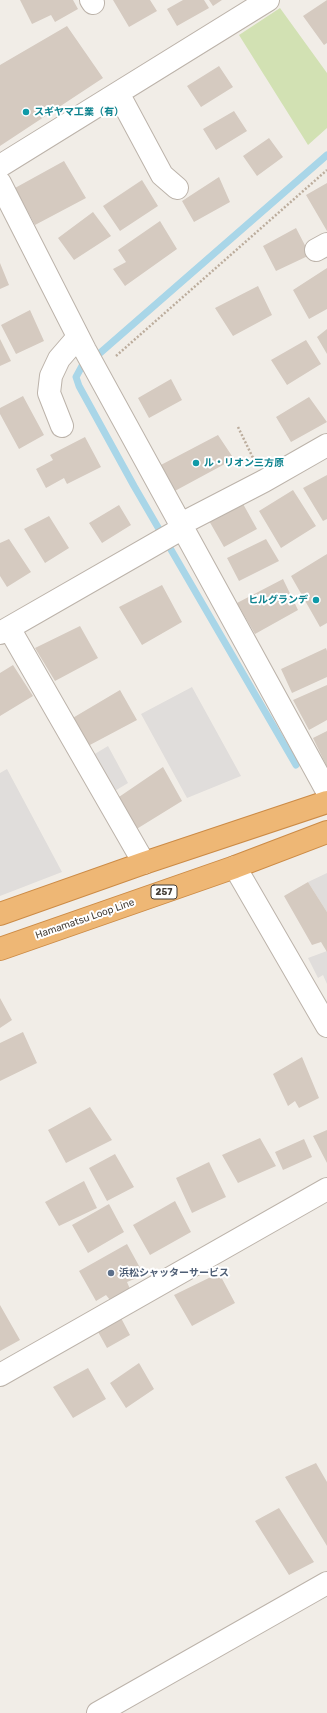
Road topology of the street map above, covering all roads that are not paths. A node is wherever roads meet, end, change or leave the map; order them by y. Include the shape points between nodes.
1 (268, 0) edge
2 (118, 93) junction
3 (0, 166) edge
4 (0, 183) edge
5 (177, 188) dead end
6 (81, 343) junction
7 (62, 426) dead end
8 (327, 445) edge
9 (173, 532) junction
10 (5, 631) edge
11 (327, 791) edge
12 (327, 802) edge
13 (327, 832) edge
14 (144, 863) junction
15 (236, 867) junction
16 (0, 914) edge
17 (0, 949) edge
18 (327, 1026) edge
19 (327, 1189) edge
20 (0, 1375) edge
21 (327, 1583) edge
22 (98, 1713) edge

1 - 2 street
2 - 3 street
2 - 5 street via 162,175
4 - 6 street
6 - 7 street via 59,359 51,376 49,393
6 - 9 street
8 - 9 street
9 - 10 street
9 - 11 street
10 - 14 street
12 - 14 highway
13 - 15 highway, Hamamatsu Loop Line / 257
14 - 16 highway
15 - 17 highway, Hamamatsu Loop Line / 257
15 - 18 street
19 - 20 street
21 - 22 street

